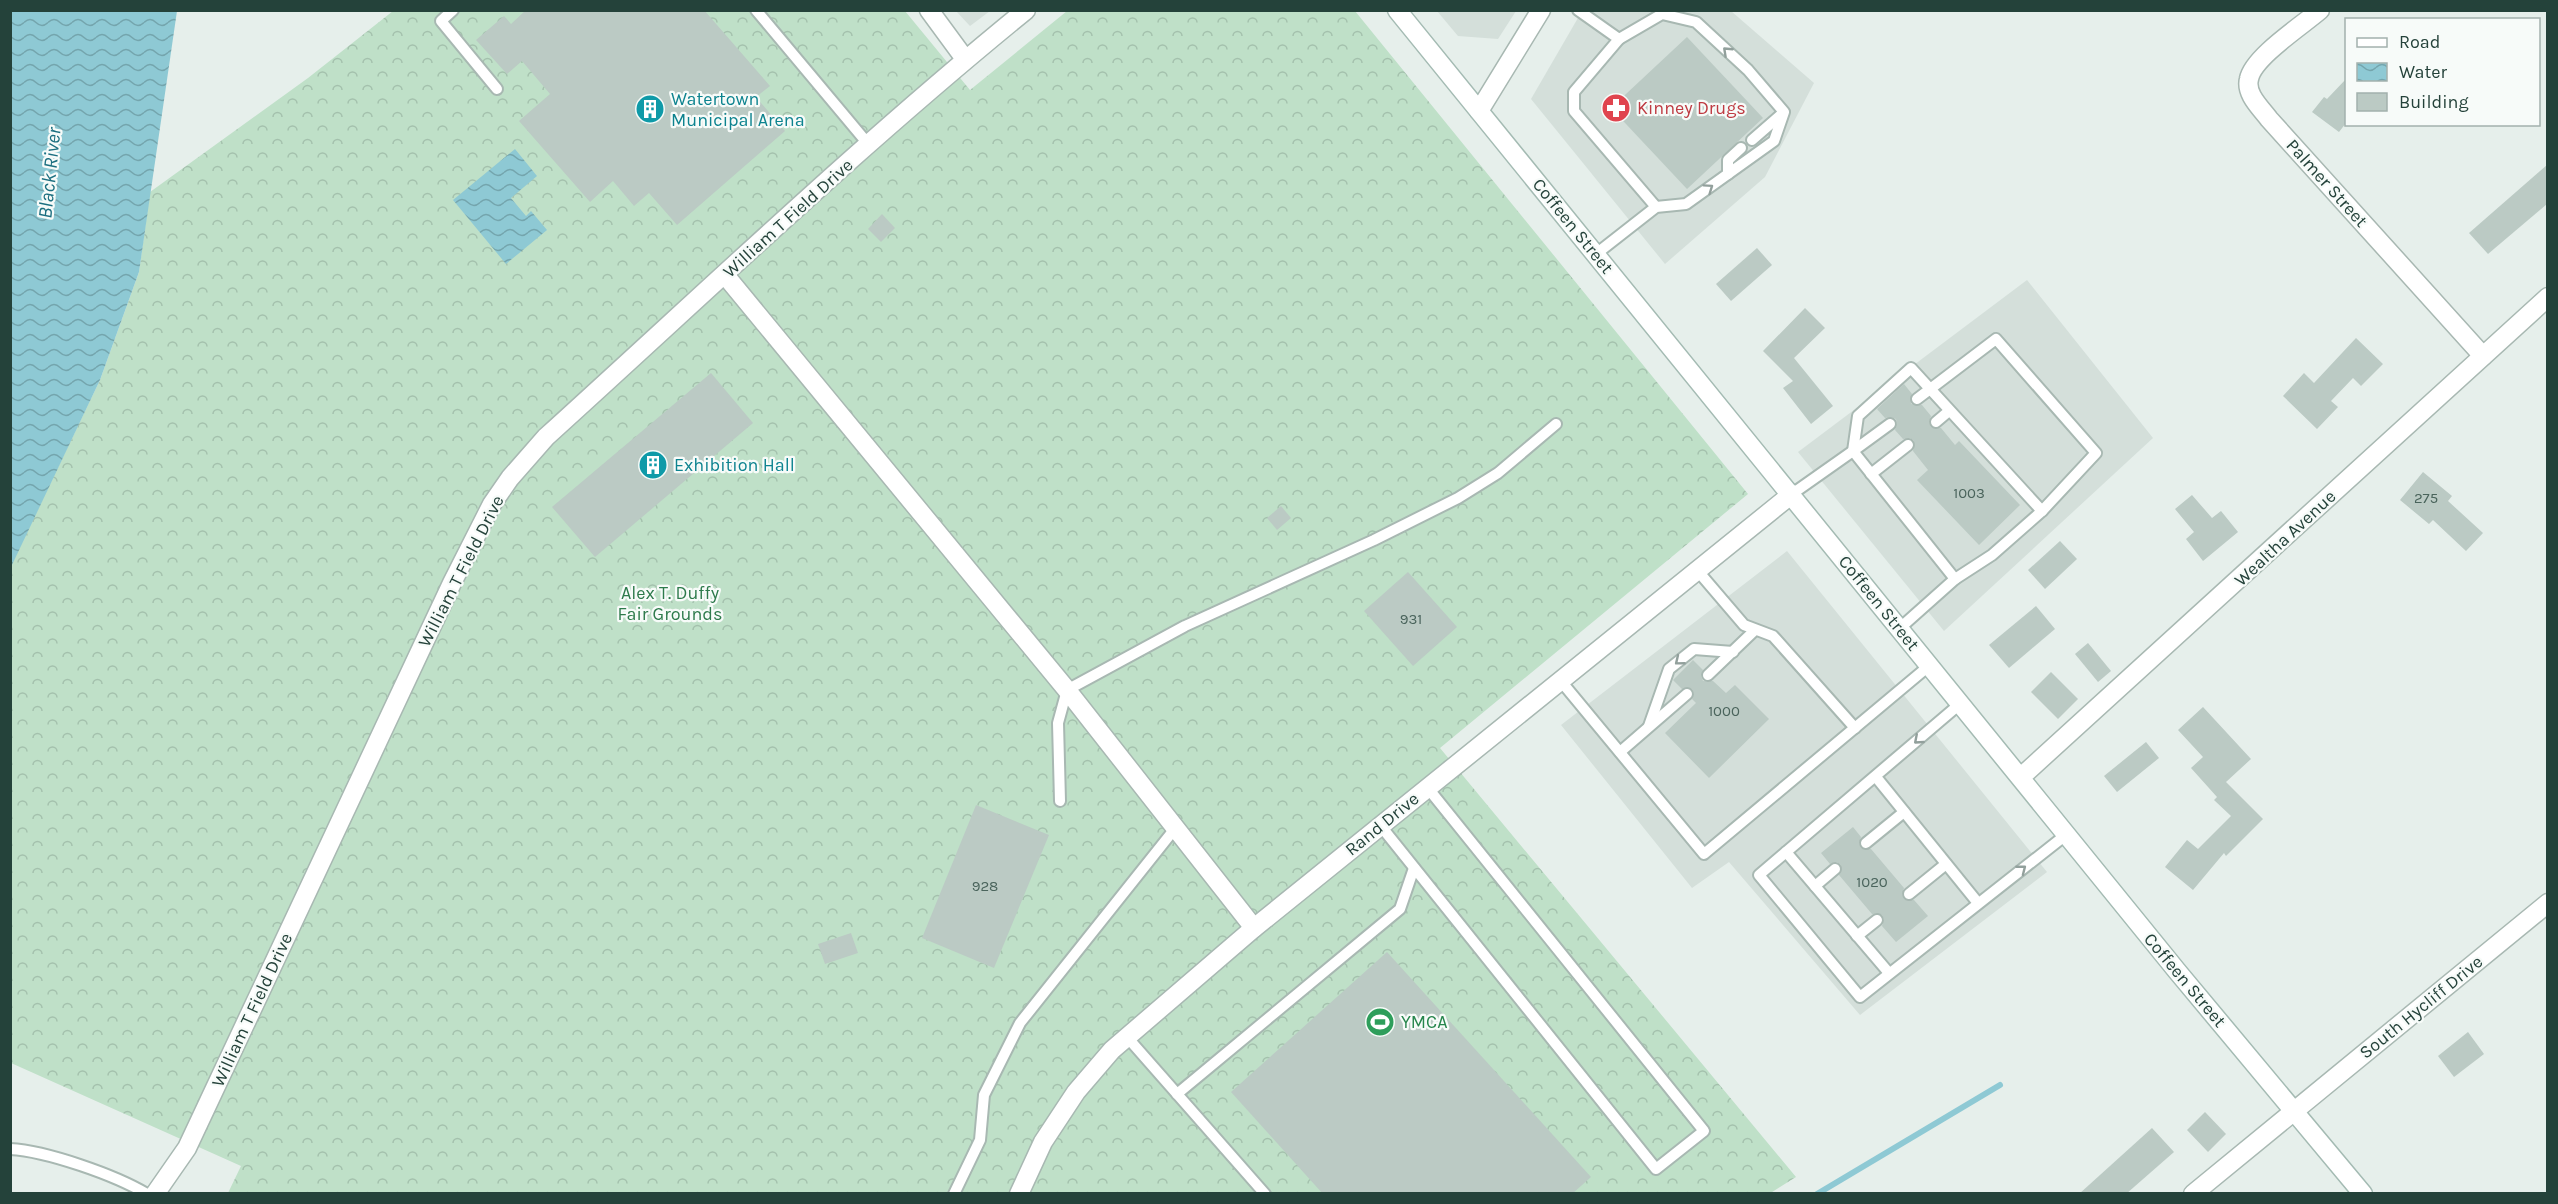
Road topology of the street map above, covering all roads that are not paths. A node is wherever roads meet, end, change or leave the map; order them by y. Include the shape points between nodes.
1 (453, 10) edge
2 (756, 10) edge
3 (929, 10) edge
4 (1026, 10) edge
5 (1397, 10) edge
6 (1541, 10) edge
7 (1578, 10) edge
8 (2320, 10) edge
9 (1619, 39) junction
10 (965, 59) junction
11 (497, 89) dead end
12 (1479, 111) junction
13 (1784, 112) junction
14 (1752, 140) dead end
15 (869, 145) junction
16 (1741, 148) dead end
17 (1728, 174) junction
18 (1656, 207) junction
19 (1596, 254) junction
20 (725, 275) junction
21 (2547, 297) edge
22 (2483, 356) junction
23 (1930, 389) junction
24 (1917, 399) dead end
25 (1949, 411) junction
26 (1936, 422) dead end
27 (1556, 424) dead end
28 (1890, 424) dead end
29 (1908, 445) dead end
30 (1853, 451) junction
31 (1872, 474) junction
32 (1791, 494) junction
33 (2042, 511) junction
34 (1697, 570) junction
35 (1955, 579) junction
36 (1900, 628) junction
37 (1755, 630) junction
38 (1733, 652) junction
39 (1930, 665) junction
40 (1708, 675) dead end
41 (1560, 680) junction
42 (1067, 690) junction
43 (1687, 694) dead end
44 (1961, 703) junction
45 (1649, 726) junction
46 (1855, 728) junction
47 (1620, 752) junction
48 (1876, 777) junction
49 (2021, 777) junction
50 (1427, 787) junction
51 (1060, 801) dead end
52 (1904, 812) junction
53 (1380, 825) junction
54 (1177, 826) junction
55 (2067, 834) junction
56 (1866, 843) dead end
57 (1786, 852) junction
58 (1946, 864) junction
59 (1414, 868) junction
60 (1835, 869) dead end
61 (1815, 886) junction
62 (1909, 894) dead end
63 (1978, 903) junction
64 (2547, 903) edge
65 (1877, 920) dead end
66 (1254, 928) junction
67 (1857, 936) junction
68 (1889, 973) junction
69 (1127, 1036) junction
70 (1177, 1094) junction
71 (2295, 1110) junction
72 (10, 1149) edge
73 (147, 1194) edge
74 (155, 1194) edge
75 (954, 1194) edge
76 (1019, 1194) edge
77 (1265, 1194) edge
78 (2193, 1194) edge
79 (2363, 1194) edge

1 - 11 lane via 441,21
2 - 15 lane
3 - 10 street
4 - 10 street, William T Field Drive
5 - 12 street, Coffeen Street
6 - 12 street
7 - 9 lane
8 - 22 street, Palmer Street via 2256,63 2248,79 2251,95
13 -> 9 lane via 1748,70 1696,22 1662,14
9 - 18 lane via 1574,92 1574,111
10 - 15 street, William T Field Drive
12 - 19 street, Coffeen Street
13 - 14 lane
13 - 17 lane via 1774,141
15 - 20 street, William T Field Drive
16 - 17 lane via 1728,160
18 -> 17 lane via 1686,204
18 - 19 lane
19 - 32 street, Coffeen Street
20 - 42 street
20 - 74 street, William T Field Drive via 546,436 492,504 187,1148
21 - 22 street, Wealtha Avenue
22 - 49 street, Wealtha Avenue
23 - 24 lane
23 - 25 lane
23 - 30 lane via 1911,368 1858,416
23 - 33 lane via 1996,339 2096,453
25 - 26 lane
25 - 33 lane
27 - 42 lane via 1498,473 1458,498 1185,626
28 - 30 lane
29 - 31 lane
30 - 31 lane
30 - 32 lane
31 - 35 lane
32 - 34 street, Rand Drive
32 - 36 street, Coffeen Street
33 - 35 lane via 1992,555
34 - 37 lane via 1744,625
34 - 41 street, Rand Drive
35 - 36 lane
36 - 39 street, Coffeen Street
37 - 38 lane
37 - 46 lane via 1773,636
38 - 40 lane
38 -> 45 lane via 1694,649 1670,669
39 - 44 street, Coffeen Street
39 - 46 lane
41 - 47 lane
41 - 50 street, Rand Drive
42 - 51 lane via 1058,723
42 - 54 street
43 - 45 lane
44 -> 48 lane
44 - 49 street, Coffeen Street
45 - 47 lane
46 - 47 lane via 1704,854
48 - 52 lane
48 - 57 lane
49 - 55 street, Coffeen Street
50 - 53 street, Rand Drive
50 - 59 lane via 1704,1131 1656,1169
52 - 56 lane
52 - 58 lane
53 - 59 lane
53 - 66 street, Rand Drive
54 - 66 street
54 - 75 lane via 1020,1023 984,1095 980,1140
63 -> 55 lane
55 - 71 street, Coffeen Street via 2177,972
57 - 61 lane
57 - 68 lane via 1759,875 1860,996
58 - 62 lane
58 - 63 lane
59 - 70 lane via 1400,909
60 - 61 lane
61 - 67 lane
63 - 68 lane
64 - 71 street, South Hycliff Drive
65 - 67 lane
66 - 69 street, Rand Drive
67 - 68 lane
69 - 70 lane
69 - 76 street, Rand Drive via 1076,1092 1043,1142
70 - 77 lane
71 - 78 street, South Hycliff Drive
71 - 79 street, Coffeen Street
72 - 73 lane via 41,1153

